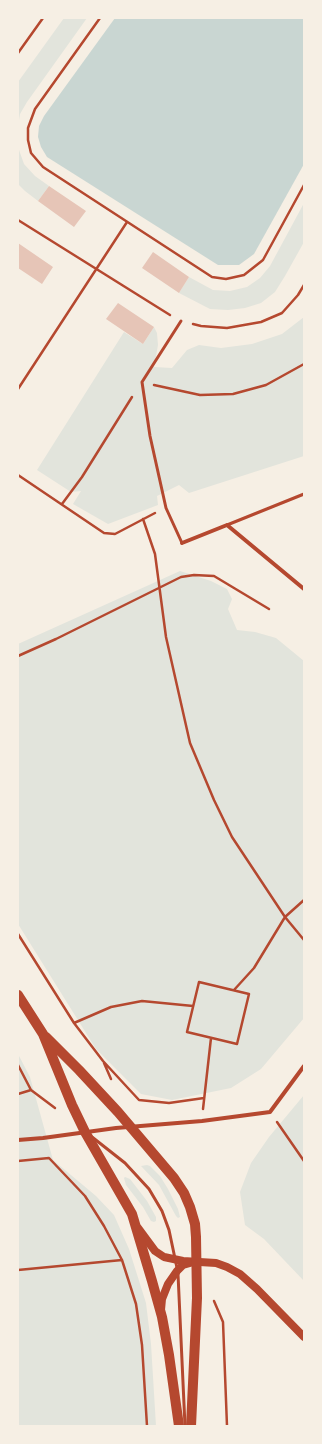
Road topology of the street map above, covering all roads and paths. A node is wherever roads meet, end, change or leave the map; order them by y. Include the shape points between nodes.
1 (43, 18) edge
2 (100, 18) edge
3 (18, 53) edge
4 (304, 185) edge
5 (18, 220) edge
6 (127, 222) junction
7 (97, 269) junction
8 (304, 285) edge
9 (181, 321) junction
10 (304, 364) edge
11 (142, 382) junction
12 (18, 389) edge
13 (18, 475) edge
14 (304, 494) edge
15 (62, 504) junction
16 (166, 508) junction
17 (143, 519) junction
18 (227, 525) junction
19 (182, 543) joint
20 (160, 588) junction
21 (304, 589) edge
22 (269, 609) dead end
23 (18, 656) edge
24 (304, 900) edge
25 (285, 917) junction
26 (18, 934) edge
27 (304, 940) edge
28 (233, 991) junction
29 (18, 995) edge
30 (193, 1006) junction
31 (74, 1023) junction
32 (43, 1034) junction
33 (211, 1038) junction
34 (18, 1065) edge
35 (304, 1066) edge
36 (31, 1090) junction
37 (18, 1094) edge
38 (204, 1098) junction
39 (58, 1110) dead end
40 (270, 1112) junction
41 (202, 1121) junction
42 (131, 1127) junction
43 (85, 1132) junction
44 (18, 1140) edge
45 (18, 1161) edge
46 (304, 1161) edge
47 (135, 1224) junction
48 (122, 1260) junction
49 (176, 1260) junction
50 (196, 1262) junction
51 (18, 1270) edge
52 (177, 1271) junction
53 (211, 1295) dead end
54 (162, 1317) junction
55 (304, 1337) edge
56 (147, 1426) edge
57 (179, 1426) edge
58 (186, 1426) edge
59 (191, 1426) edge
60 (227, 1426) edge

1 - 3 path
2 - 6 path via 35,110 28,128 28,140 31,153 43,167
4 - 6 path via 263,260 244,275 226,279 212,277
5 - 7 path
6 - 7 path
7 - 9 path
7 - 12 path
8 - 9 path via 282,313 261,322 227,328 200,326
9 - 11 lane
10 - 11 path via 266,385 233,394 200,395
11 - 15 path
11 - 16 lane via 150,436
13 - 15 path
14 - 18 lane
15 - 17 path via 104,532 115,534
16 - 17 path
16 - 19 lane
17 - 20 path via 155,554
18 - 19 street
18 - 21 street
20 - 22 path via 181,577 214,576
20 - 23 path
20 - 25 path via 166,637 190,743 232,837
24 - 25 path
25 - 27 path
25 - 28 path via 254,968
26 - 31 path
28 - 30 path via 199,982
28 - 33 path via 249,994 237,1044
29 - 32 main road
30 - 31 path via 142,1001 111,1007
30 - 33 path via 187,1032
31 - 38 path via 103,1061 139,1100 169,1103
32 - 42 main road
32 - 43 main road
33 - 38 path
34 - 36 path
35 - 40 street
36 - 37 path
36 - 39 path
38 - 41 path
40 - 41 street
40 - 46 path
41 - 42 street
42 - 43 street
42 - 50 main road via 184,1193 195,1224
43 - 44 street
43 - 47 main road via 125,1200
43 - 49 lane via 121,1159 149,1189 166,1220
45 - 48 path via 49,1158 85,1196
47 - 49 main road via 155,1251
47 - 54 main road
48 - 51 path
48 - 56 path via 136,1304 142,1345
49 - 50 main road
49 - 52 lane
50 - 52 main road via 186,1264
50 - 55 main road via 221,1264 240,1274
50 - 59 main road via 197,1298
52 - 54 main road via 163,1295
52 - 58 lane
53 - 60 path via 223,1322
54 - 57 main road

